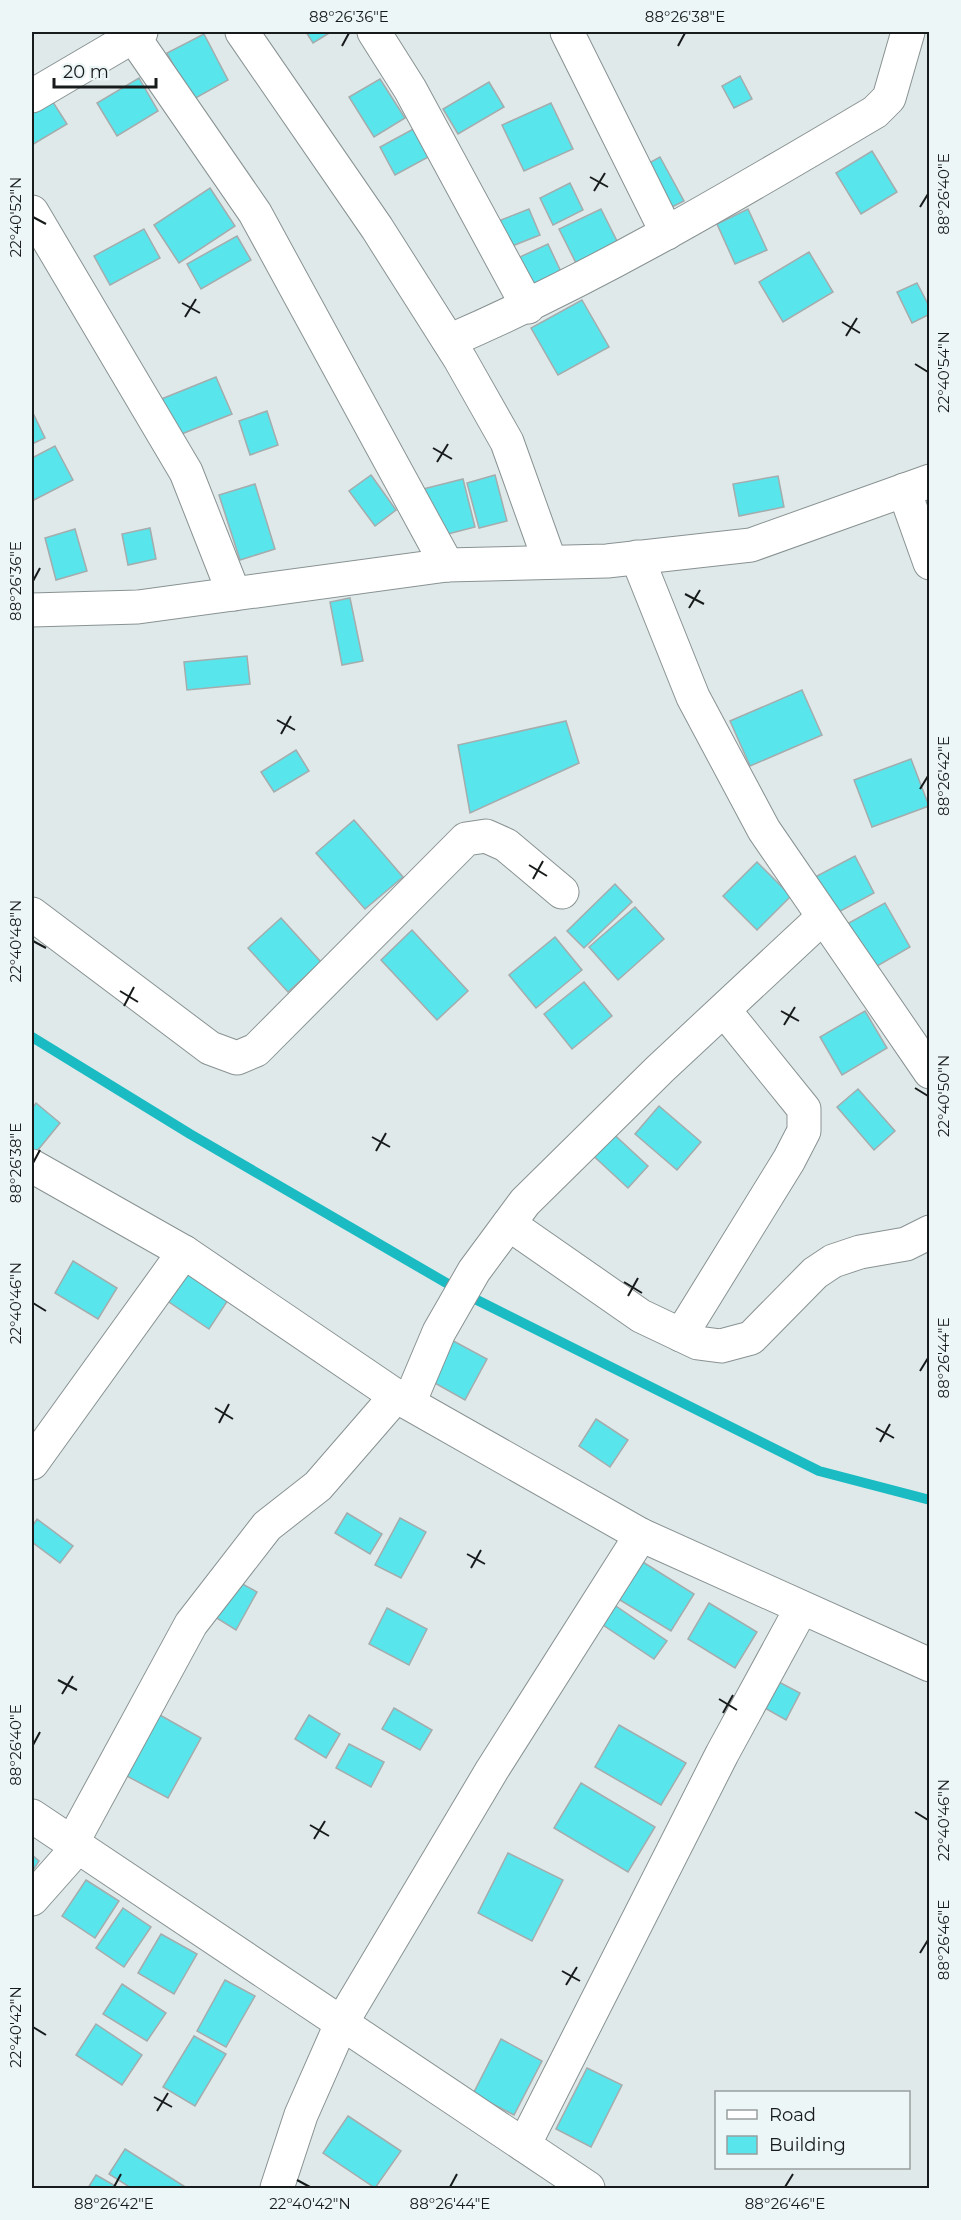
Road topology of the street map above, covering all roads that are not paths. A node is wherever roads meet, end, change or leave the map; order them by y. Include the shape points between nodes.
1 (242, 32) edge
2 (374, 32) edge
3 (567, 32) edge
4 (908, 32) edge
5 (137, 34) edge
6 (32, 96) edge
7 (32, 212) edge
8 (667, 233) junction
9 (528, 307) junction
10 (449, 341) junction
11 (917, 486) edge
12 (637, 557) junction
13 (550, 562) junction
14 (930, 562) edge
15 (447, 565) junction
16 (234, 594) junction
17 (32, 610) edge
18 (561, 892) dead end
19 (32, 914) edge
20 (823, 917) junction
21 (724, 1010) junction
22 (930, 1072) edge
23 (32, 1166) edge
24 (509, 1224) junction
25 (930, 1232) edge
26 (183, 1252) junction
27 (681, 1335) junction
28 (403, 1400) junction
29 (32, 1463) edge
30 (641, 1535) junction
31 (801, 1609) junction
32 (930, 1665) edge
33 (32, 1816) edge
34 (75, 1845) junction
35 (32, 1899) edge
36 (342, 2022) junction
37 (524, 2145) junction
38 (277, 2188) edge
39 (588, 2188) edge

1 - 10 street via 377,228
2 - 9 street via 410,89
3 - 8 street
4 - 8 street via 889,98 875,112
5 - 6 street
5 - 15 street via 255,213
7 - 16 street via 186,472
8 - 9 street
9 - 10 street
10 - 13 street via 507,442
11 - 12 street via 751,545
11 - 14 street
12 - 13 street
12 - 20 street via 693,697 764,831
13 - 15 street
15 - 16 street
16 - 17 street via 138,607
18 - 19 street via 506,844 486,837 466,839 256,1050 237,1058 210,1048
20 - 21 street
20 - 22 street
21 - 24 street via 533,1194
21 - 27 street via 804,1109 804,1131
23 - 26 street
24 - 27 street via 641,1316
24 - 28 street via 474,1271
25 - 27 street via 906,1244 833,1261 815,1273 751,1338 721,1346 698,1343
26 - 28 street
26 - 29 street
28 - 30 street
28 - 34 street via 318,1486 267,1526 191,1624
30 - 31 street
30 - 36 street via 492,1770
31 - 32 street
31 - 37 street via 722,1754
33 - 34 street
34 - 35 street
34 - 36 street
36 - 37 street
36 - 38 street via 301,2115
37 - 39 street

